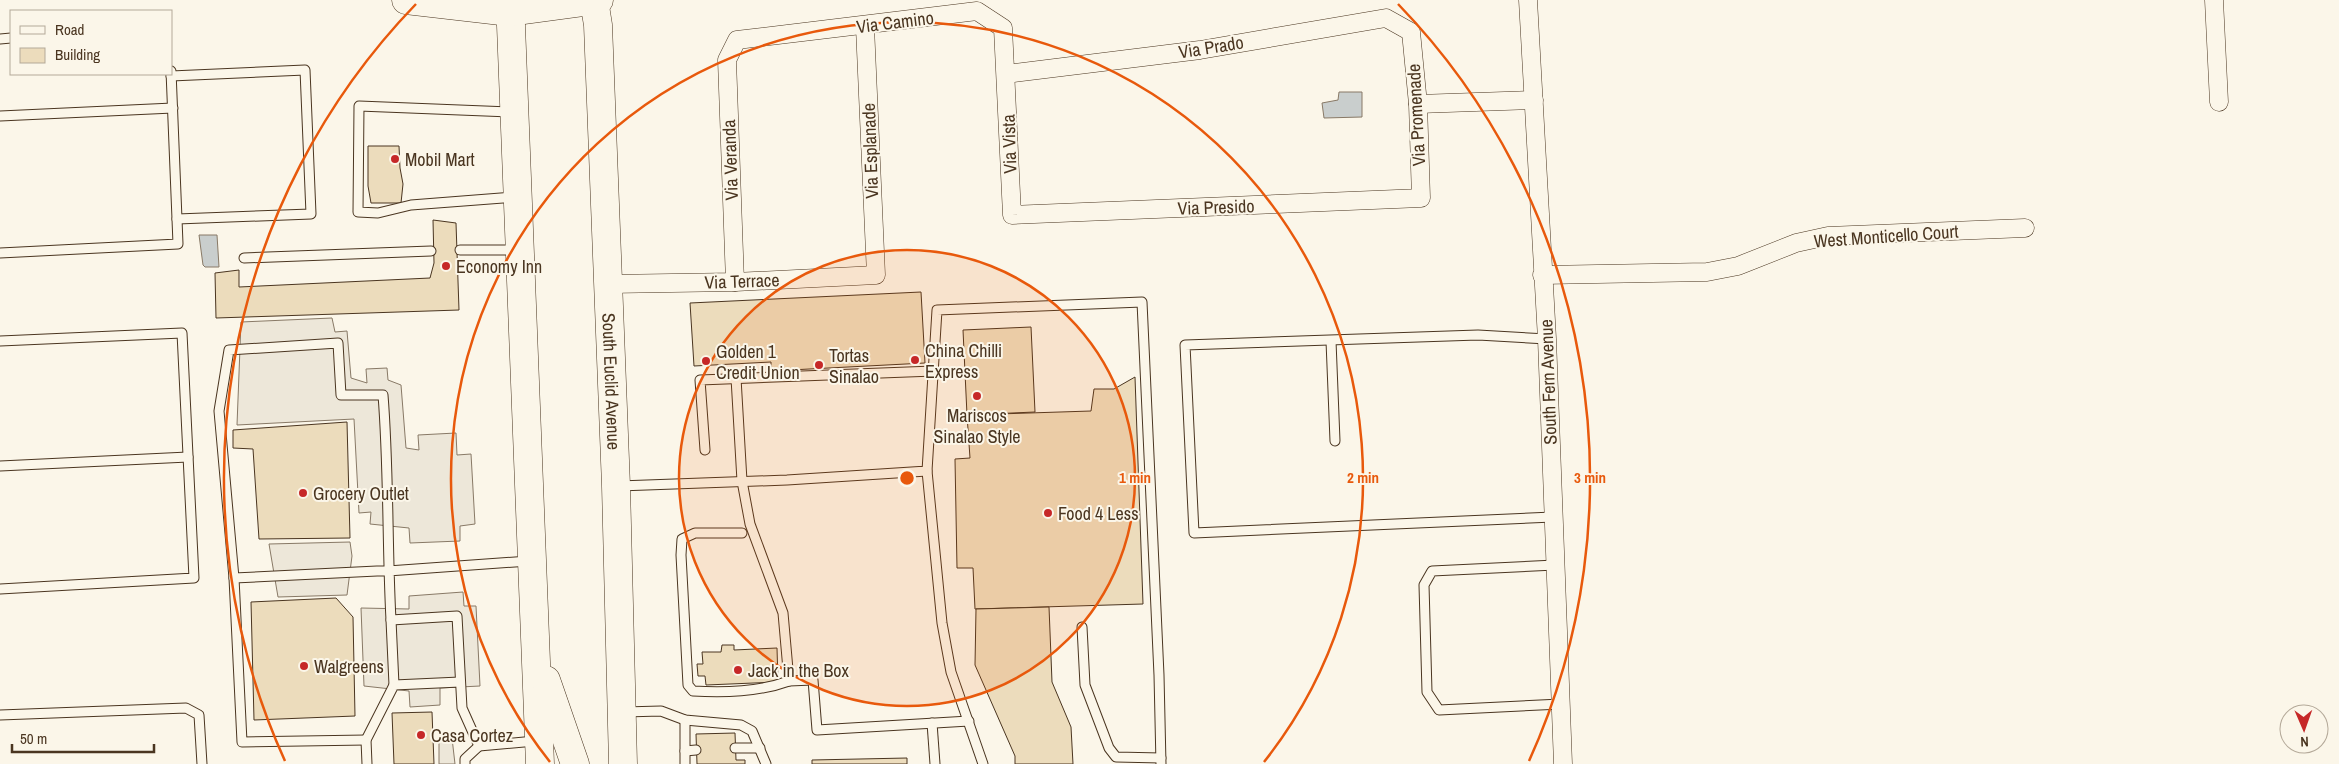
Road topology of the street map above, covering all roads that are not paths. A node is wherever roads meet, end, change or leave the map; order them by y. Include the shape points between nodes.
1 (406, 0) edge
2 (596, 0) edge
3 (1528, 0) edge
4 (2214, 0) edge
5 (510, 6) edge
6 (865, 26) junction
7 (1411, 32) joint
8 (737, 40) joint
9 (172, 74) edge
10 (1006, 74) junction
11 (171, 75) edge
12 (1534, 100) junction
13 (2219, 102) dead end
14 (1418, 104) junction
15 (173, 108) junction
16 (515, 112) junction
17 (0, 116) edge
18 (518, 196) junction
19 (1421, 198) joint
20 (1012, 215) joint
21 (177, 219) junction
22 (2025, 228) dead end
23 (460, 250) dead end
24 (520, 250) junction
25 (431, 251) dead end
26 (0, 253) edge
27 (244, 258) dead end
28 (876, 275) joint
29 (1542, 275) junction
30 (735, 282) junction
31 (608, 284) junction
32 (1547, 339) junction
33 (0, 341) edge
34 (1331, 341) junction
35 (934, 370) junction
36 (736, 378) junction
37 (1335, 442) dead end
38 (705, 450) dead end
39 (188, 457) junction
40 (0, 466) edge
41 (927, 471) junction
42 (742, 482) junction
43 (616, 486) junction
44 (1553, 517) junction
45 (742, 533) dead end
46 (532, 561) junction
47 (1555, 565) junction
48 (388, 571) junction
49 (234, 578) junction
50 (0, 589) edge
51 (534, 617) junction
52 (392, 620) junction
53 (1082, 627) dead end
54 (789, 681) junction
55 (460, 682) junction
56 (394, 686) junction
57 (1561, 704) junction
58 (622, 712) junction
59 (0, 715) edge
60 (685, 720) junction
61 (969, 721) junction
62 (932, 723) junction
63 (366, 740) junction
64 (479, 746) junction
65 (735, 748) dead end
66 (760, 748) junction
67 (696, 750) dead end
68 (685, 751) junction
69 (539, 752) edge
70 (1161, 761) edge
71 (202, 764) edge
72 (366, 764) edge
73 (465, 764) edge
74 (576, 764) edge
75 (623, 764) edge
76 (685, 764) edge
77 (766, 764) edge
78 (934, 764) edge
79 (983, 764) edge
80 (1563, 764) edge

1 - 5 main road
2 - 5 main road
2 - 31 main road, South Euclid Avenue
3 - 12 street, South Fern Avenue
4 - 13 street
5 - 16 main road
6 - 8 street, Via Camino
6 - 10 street, Via Camino via 977,11 1003,28
6 - 28 street, Via Esplanade
7 - 10 street, Via Prado via 1386,18 1200,50
7 - 14 street, Via Promenade
8 - 30 street, Via Veranda via 727,60
9 - 21 lane via 305,70 311,214
10 - 20 street, Via Vista
11 - 15 lane
12 - 14 street
12 - 29 street, South Fern Avenue
14 - 19 street, Via Promenade
15 - 17 lane
15 - 21 lane
16 - 18 main road
16 - 18 lane via 359,106 358,212 378,213 411,206
18 - 24 main road
19 - 20 street, Via Presido
21 - 26 lane via 178,244
22 - 29 street, West Monticello Court via 1828,236 1796,243 1738,266 1707,272
23 - 24 lane
24 - 46 main road
25 - 27 lane
28 - 30 street, Via Terrace
29 - 32 street, South Fern Avenue
30 - 31 street, Via Terrace
31 - 43 main road, South Euclid Avenue
32 - 34 lane via 1478,335
32 - 44 street, South Fern Avenue
33 - 39 lane via 182,333
34 - 37 lane
34 - 44 lane via 1185,345 1194,533
35 - 36 lane
35 - 41 lane
35 - 70 lane via 938,310 1142,302
36 - 38 lane via 700,380
36 - 42 lane
39 - 40 lane
39 - 50 lane via 194,578
41 - 42 lane
41 - 61 lane via 942,623 951,672
42 - 43 lane
42 - 54 lane via 750,524 783,613
43 - 58 main road, South Euclid Avenue
44 - 47 street, South Fern Avenue
45 - 54 lane via 695,533 682,539 688,685 693,691 706,692 769,688
46 - 48 lane
46 - 51 main road
47 - 57 street, South Fern Avenue
47 - 57 lane via 1432,571 1424,585 1426,692 1439,710
48 - 49 lane
48 - 49 lane via 388,460 383,395 341,395 338,343 229,350 219,411
48 - 52 lane
49 - 63 lane via 242,742
51 - 69 main road
51 - 74 main road via 546,681
52 - 55 lane via 457,616
52 - 56 lane
53 - 70 lane via 1085,685 1109,748 1116,757
54 - 62 lane via 813,680 817,730
55 - 56 lane
55 - 64 lane via 462,708
56 - 63 lane
57 - 80 street, South Fern Avenue
58 - 60 lane via 662,711
58 - 75 main road, South Euclid Avenue
59 - 71 lane via 186,708 199,715
60 - 66 lane via 741,725 752,731
60 - 68 lane
61 - 62 lane
61 - 79 lane
62 - 78 lane
63 - 72 lane
64 - 69 lane
64 - 73 lane via 465,759
65 - 66 lane
66 - 77 lane
67 - 68 lane
68 - 76 lane

